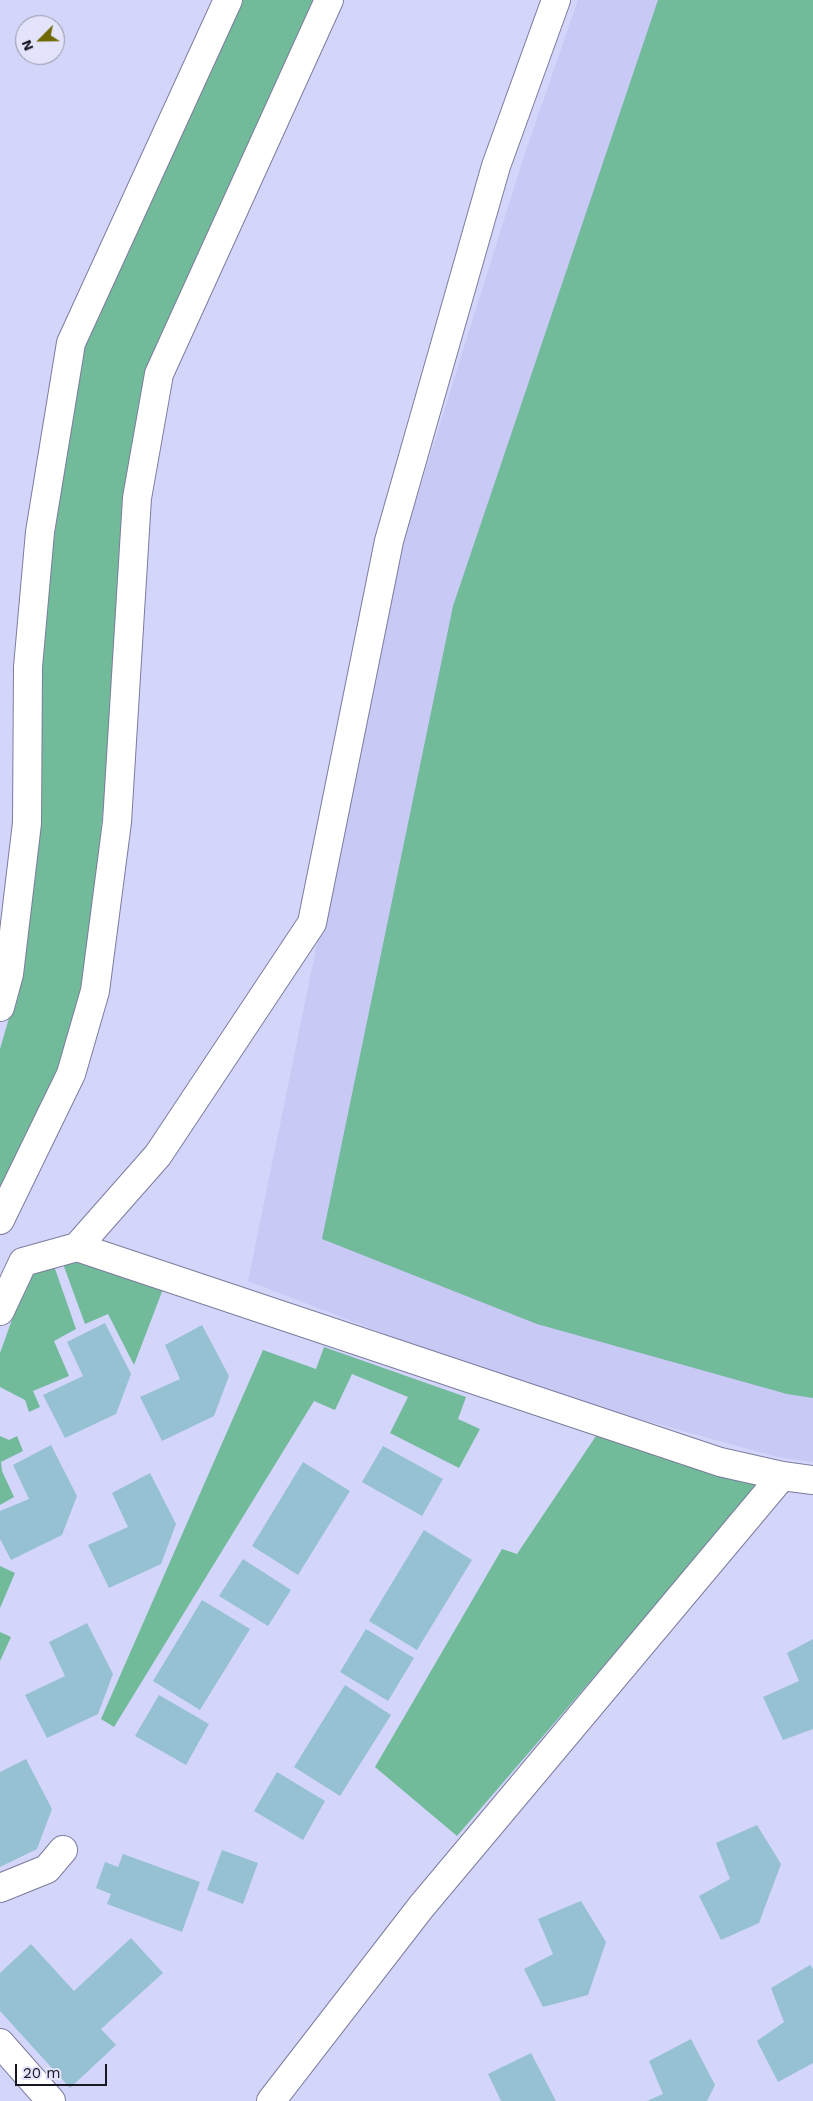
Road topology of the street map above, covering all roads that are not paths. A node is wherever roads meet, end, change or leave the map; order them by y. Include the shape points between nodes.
1 (228, 0) edge
2 (329, 0) edge
3 (556, 0) edge
4 (0, 1007) edge
5 (0, 1220) edge
6 (77, 1247) junction
7 (0, 1311) edge
8 (782, 1476) junction
9 (813, 1480) edge
10 (63, 1850) dead end
11 (0, 1888) edge
12 (0, 2044) edge
13 (51, 2101) edge
14 (271, 2101) edge

1 - 4 street via 70,343 40,532 28,667 27,823 9,974
2 - 5 street via 159,374 137,498 117,822 95,991 71,1074
3 - 6 street via 496,166 389,541 312,924 158,1155
6 - 7 street via 23,1262
6 - 8 street via 720,1462
8 - 9 street
8 - 14 street via 421,1907
10 - 11 street via 47,1869
12 - 13 street

